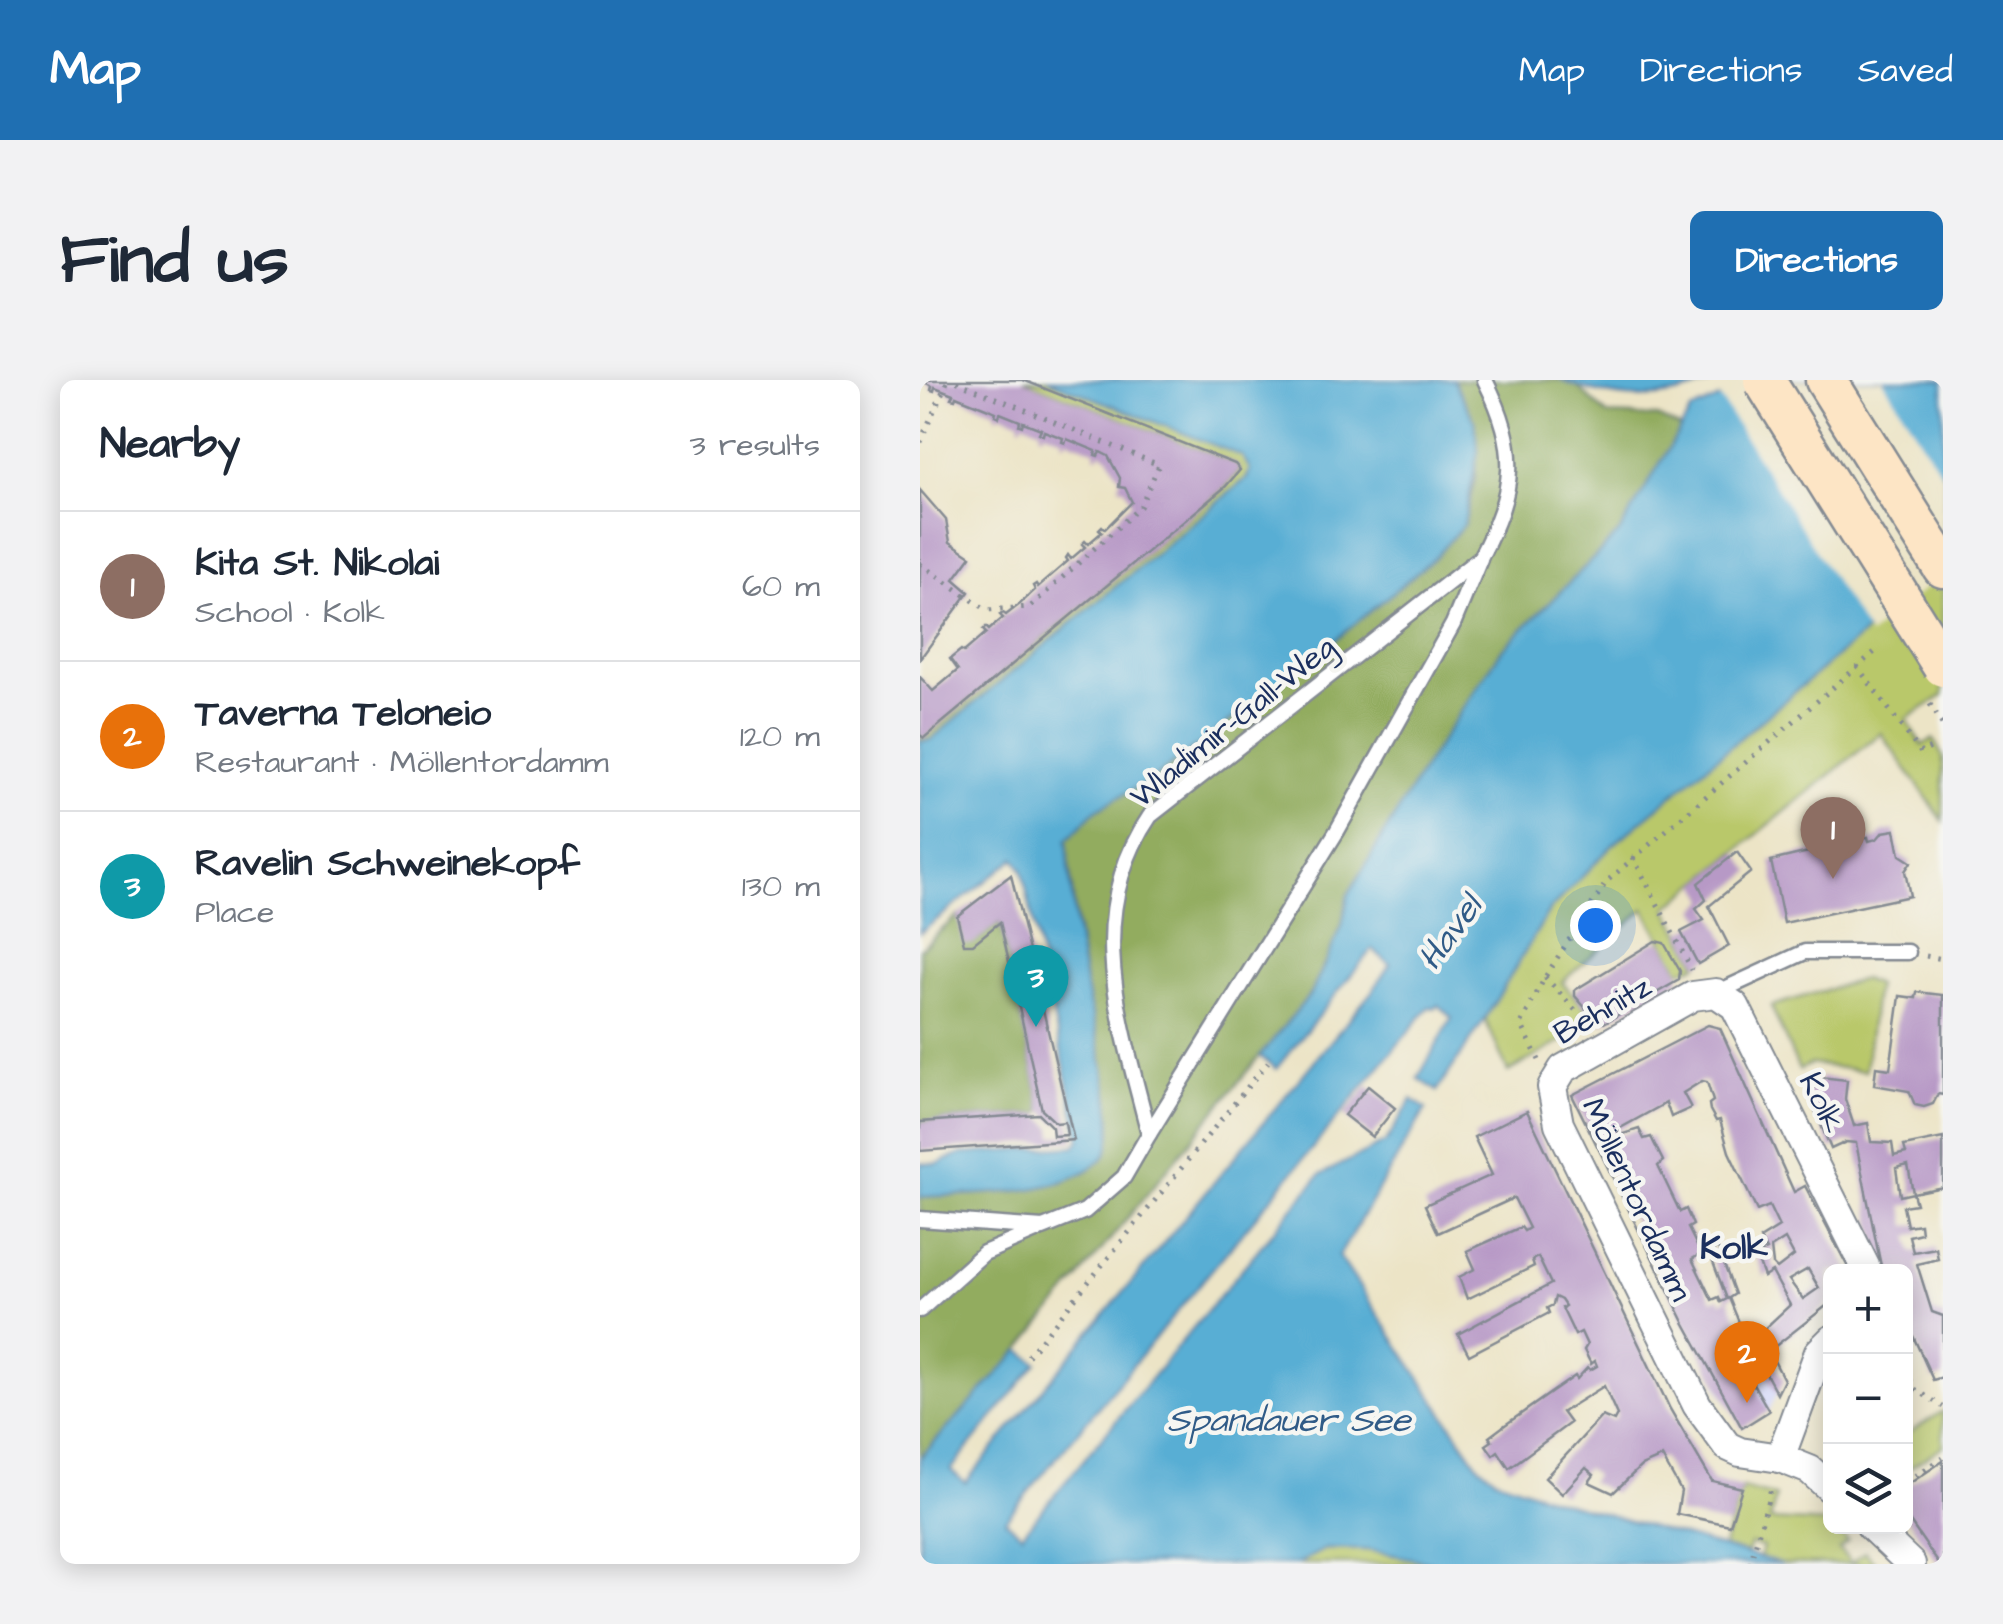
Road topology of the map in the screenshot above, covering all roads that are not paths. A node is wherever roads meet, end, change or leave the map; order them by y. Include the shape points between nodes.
1 (1486, 380) edge
2 (1764, 380) edge
3 (1826, 380) edge
4 (1480, 558) junction
5 (1943, 567) edge
6 (1943, 666) edge
7 (1908, 952) dead end
8 (1701, 988) junction
9 (1546, 1075) joint
10 (1149, 1134) junction
11 (920, 1219) edge
12 (1043, 1228) junction
13 (1864, 1264) edge
14 (920, 1310) edge
15 (1823, 1348) edge
16 (1780, 1458) junction
17 (1823, 1482) edge
18 (1879, 1534) edge
19 (1911, 1564) edge

1 - 4 lane, Wladimir-Gall-Weg via 1510,444 1506,497
2 - 6 main road, bridge
3 - 5 main road
4 - 10 lane via 1453,624 1337,831
4 - 10 lane, Wladimir-Gall-Weg via 1150,816 1134,841 1119,877 1110,941
7 - 8 lane, Behnitz via 1805,952
8 - 9 street, Behnitz
8 - 13 street, Kolk via 1735,1006
9 - 16 street, Möllentordamm via 1559,1124 1697,1405 1727,1446
10 - 12 lane via 1124,1178 1085,1211
11 - 12 lane
12 - 14 lane via 984,1253
15 - 16 street
16 - 17 street, Möllentordamm
18 - 19 street

